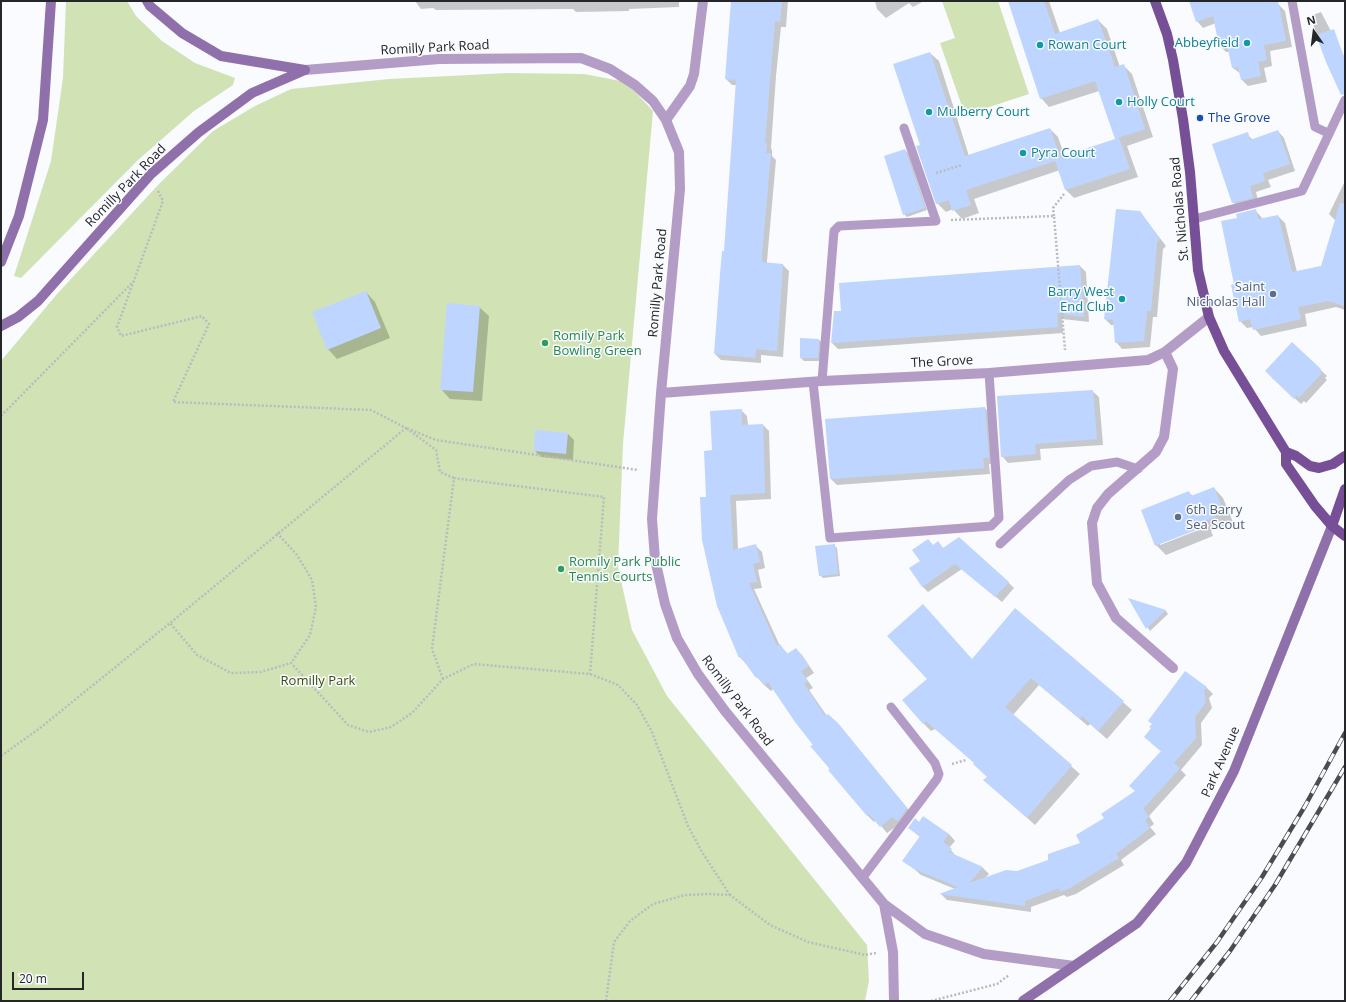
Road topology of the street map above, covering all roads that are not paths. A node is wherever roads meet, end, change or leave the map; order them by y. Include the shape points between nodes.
1 (51, 1) edge
2 (147, 1) edge
3 (703, 1) edge
4 (1156, 1) edge
5 (1292, 1) edge
6 (305, 70) junction
7 (1345, 100) edge
8 (666, 120) junction
9 (904, 128) dead end
10 (1328, 133) junction
11 (1194, 220) junction
12 (1, 262) edge
13 (1209, 317) junction
14 (1, 326) edge
15 (1165, 352) junction
16 (989, 373) junction
17 (817, 381) junction
18 (661, 393) junction
19 (1286, 452) junction
20 (1345, 456) edge
21 (1138, 468) junction
22 (1345, 489) edge
23 (1332, 526) junction
24 (1345, 536) edge
25 (1000, 544) dead end
26 (1173, 668) dead end
27 (891, 707) dead end
28 (863, 876) junction
29 (884, 904) junction
30 (1074, 966) junction
31 (894, 1001) edge
32 (1022, 1001) edge

1 - 12 street via 43,120 19,216
2 - 6 street, Romilly Park Road via 182,33 221,56
3 - 8 street via 694,74 690,86
4 - 11 main road, St. Nicholas Road via 1173,60 1190,172
5 - 10 lane via 1315,127
6 - 8 street, Romilly Park Road via 439,58 581,58 610,69 635,84 653,101
6 - 14 street, Romilly Park Road via 252,93 199,132 151,174 38,301 18,317
7 - 10 lane
8 - 18 street, Romilly Park Road via 679,152 680,189
9 - 17 lane via 936,221 839,226 834,232
10 - 11 lane via 1302,191
11 - 13 main road, St. Nicholas Road via 1198,270
13 - 15 street, The Grove
13 - 19 main road, St. Nicholas Road via 1224,352
15 - 16 street, The Grove via 1148,360
15 - 21 street via 1172,369 1164,437 1156,452
16 - 17 street, The Grove
16 - 17 lane via 999,518 991,526 830,538
17 - 18 street, The Grove
18 - 28 street, Romilly Park Road via 652,519 655,559 665,604 677,638 698,674 725,711
19 - 20 main road via 1310,466 1319,468 1333,464
19 - 23 main road, St. Nicholas Road via 1286,464
21 - 25 lane via 1117,462 1091,466 1069,480
21 - 26 street via 1108,494 1097,508 1092,523 1097,583 1116,618
22 - 23 main road
23 - 24 main road, St. Nicholas Road
23 - 30 street, Park Avenue via 1234,771 1186,863 1137,923
27 - 28 lane via 935,764 939,774
28 - 29 street, Romilly Park Road
29 - 30 street, Romilly Park Road via 925,934 984,954
29 - 31 street, Romilly Park Road via 892,952
30 - 32 street

